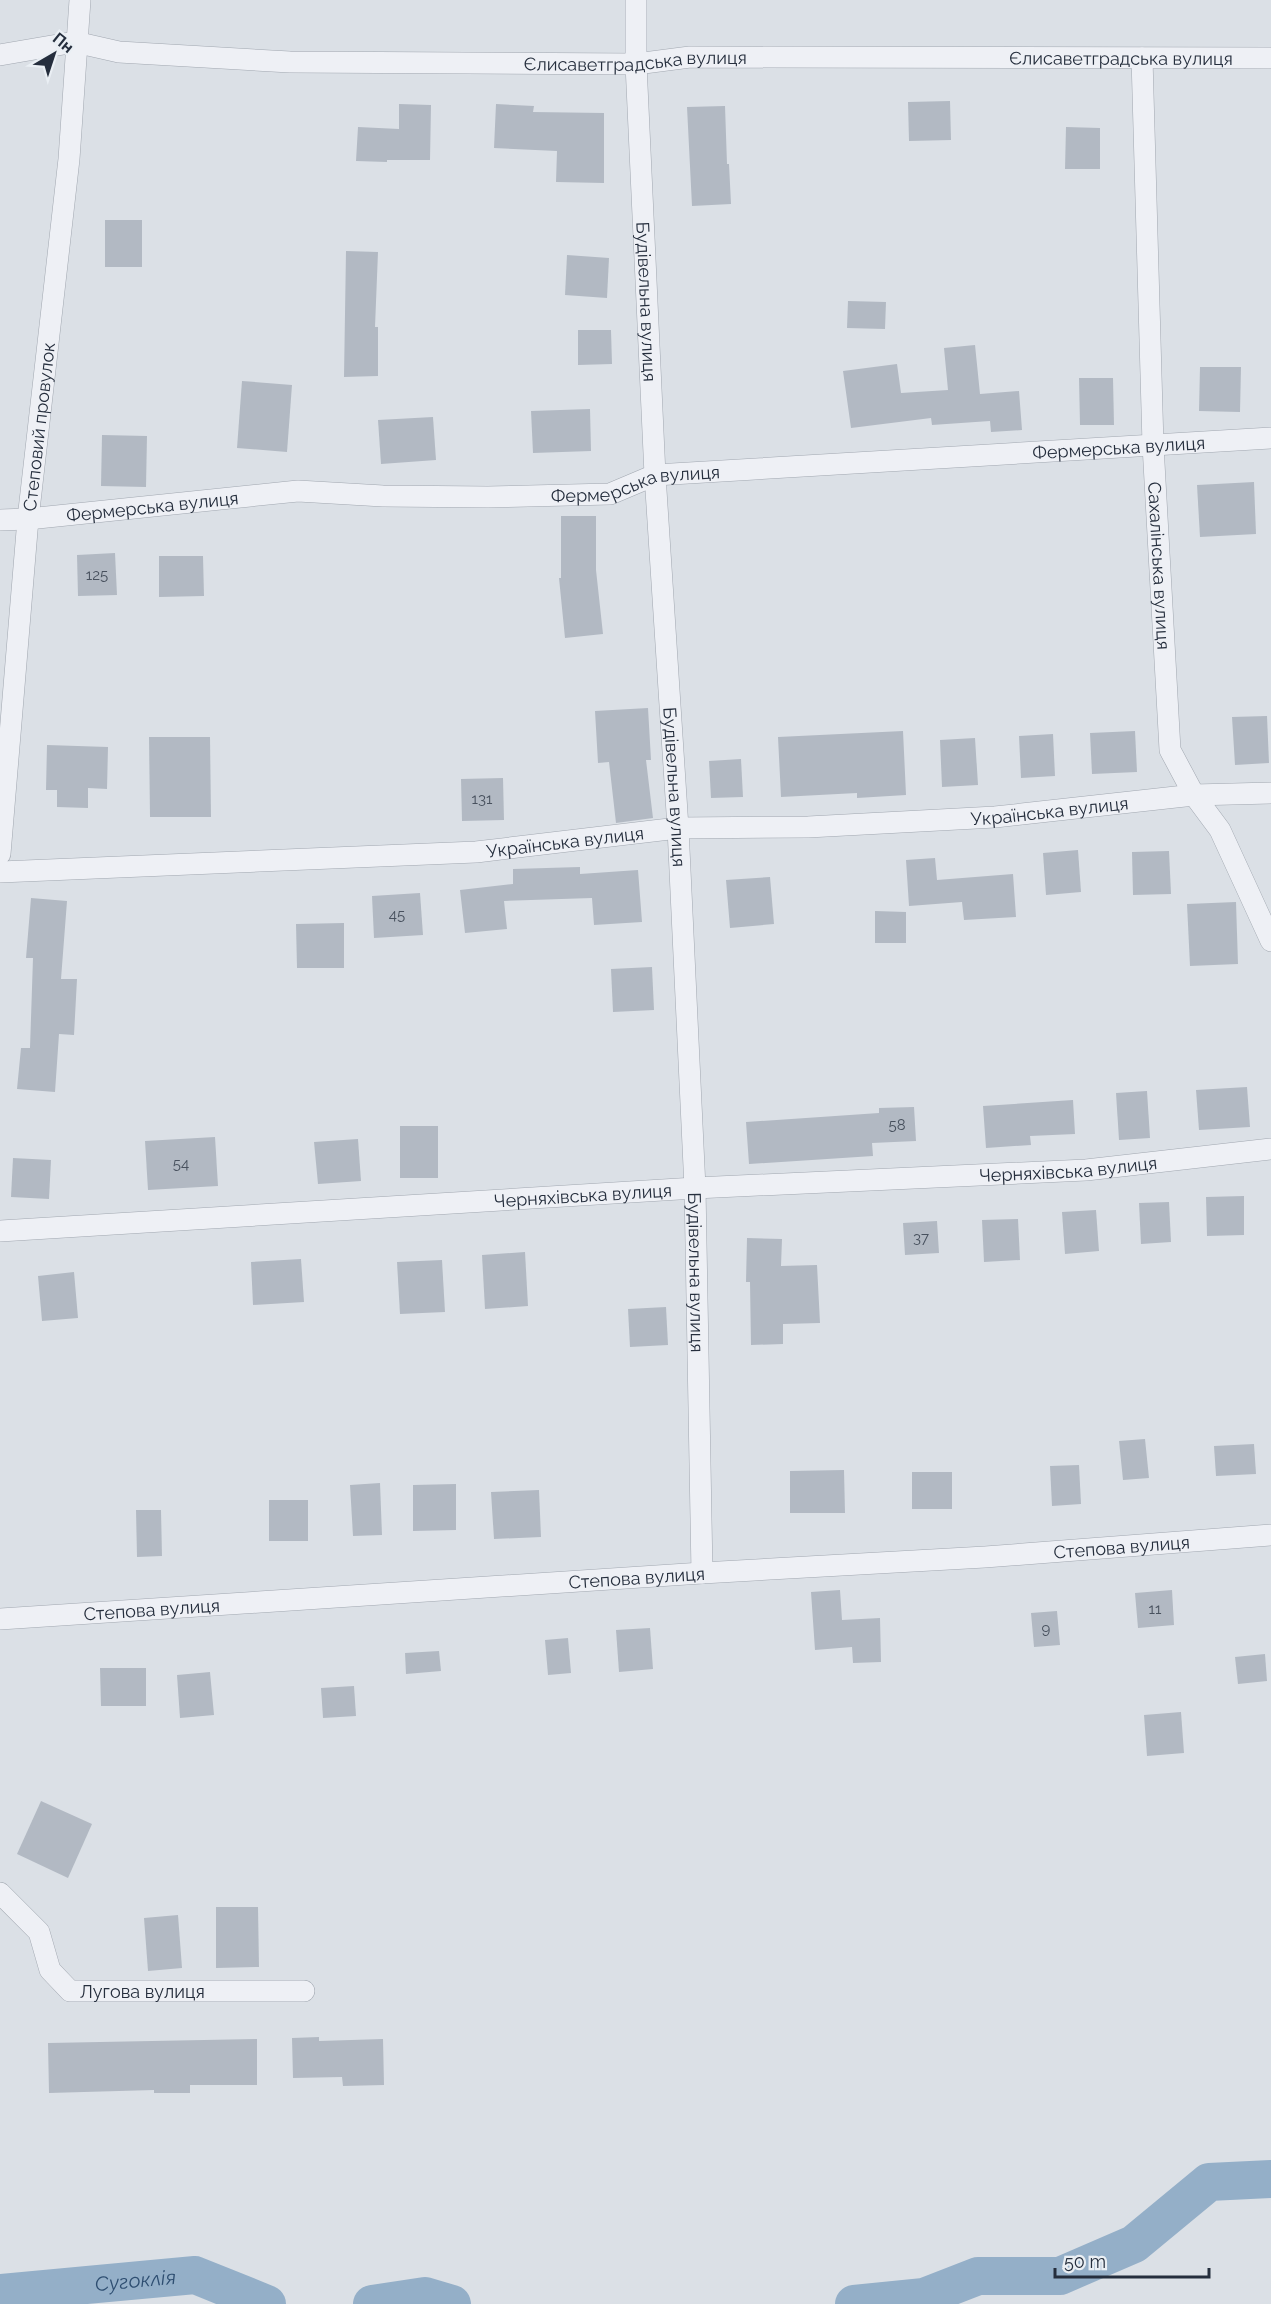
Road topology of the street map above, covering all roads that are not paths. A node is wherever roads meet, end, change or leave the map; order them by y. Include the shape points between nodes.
1 (80, 0) edge
2 (636, 0) edge
3 (75, 42) junction
4 (0, 55) edge
5 (1142, 58) junction
6 (1271, 58) edge
7 (636, 64) junction
8 (1271, 438) edge
9 (1153, 445) junction
10 (655, 475) junction
11 (28, 519) junction
12 (0, 520) edge
13 (1271, 794) edge
14 (1194, 795) junction
15 (678, 828) junction
16 (0, 854) edge
17 (0, 872) edge
18 (1271, 941) edge
19 (1271, 1149) edge
20 (695, 1188) junction
21 (0, 1231) edge
22 (1271, 1534) edge
23 (702, 1573) junction
24 (0, 1619) edge
25 (0, 1893) edge
26 (304, 1991) dead end

1 - 3 street, Степовий провулок
2 - 7 street, Будівельна вулиця
3 - 4 street, Єлисаветградська вулиця
3 - 7 street, Єлисаветградська вулиця via 118,51 290,62
3 - 11 street, Степовий провулок via 69,159
5 - 6 street, Єлисаветградська вулиця
5 - 7 street, Єлисаветградська вулиця via 690,57
5 - 9 street, Сахалінська вулиця
7 - 10 street, Будівельна вулиця
8 - 9 street, Фермерська вулиця
9 - 10 street, Фермерська вулиця
9 - 14 street, Сахалінська вулиця via 1170,750
10 - 11 street, Фермерська вулиця via 610,494 383,496 297,491
10 - 15 street, Будівельна вулиця
11 - 12 street, Фермерська вулиця
11 - 16 street, Степовий провулок
13 - 14 street, Українська вулиця
14 - 15 street, Українська вулиця via 995,817 808,827
14 - 18 street, Сахалінська вулиця via 1220,830
15 - 17 street, Українська вулиця via 476,852
15 - 20 street, Будівельна вулиця
19 - 20 street, Черняхівська вулиця via 1086,1170
20 - 21 street, Черняхівська вулиця
20 - 23 street, Будівельна вулиця
22 - 23 street, Степова вулиця via 985,1557
23 - 24 street, Степова вулиця
25 - 26 street, Лугова вулиця via 39,1932 50,1970 70,1991

